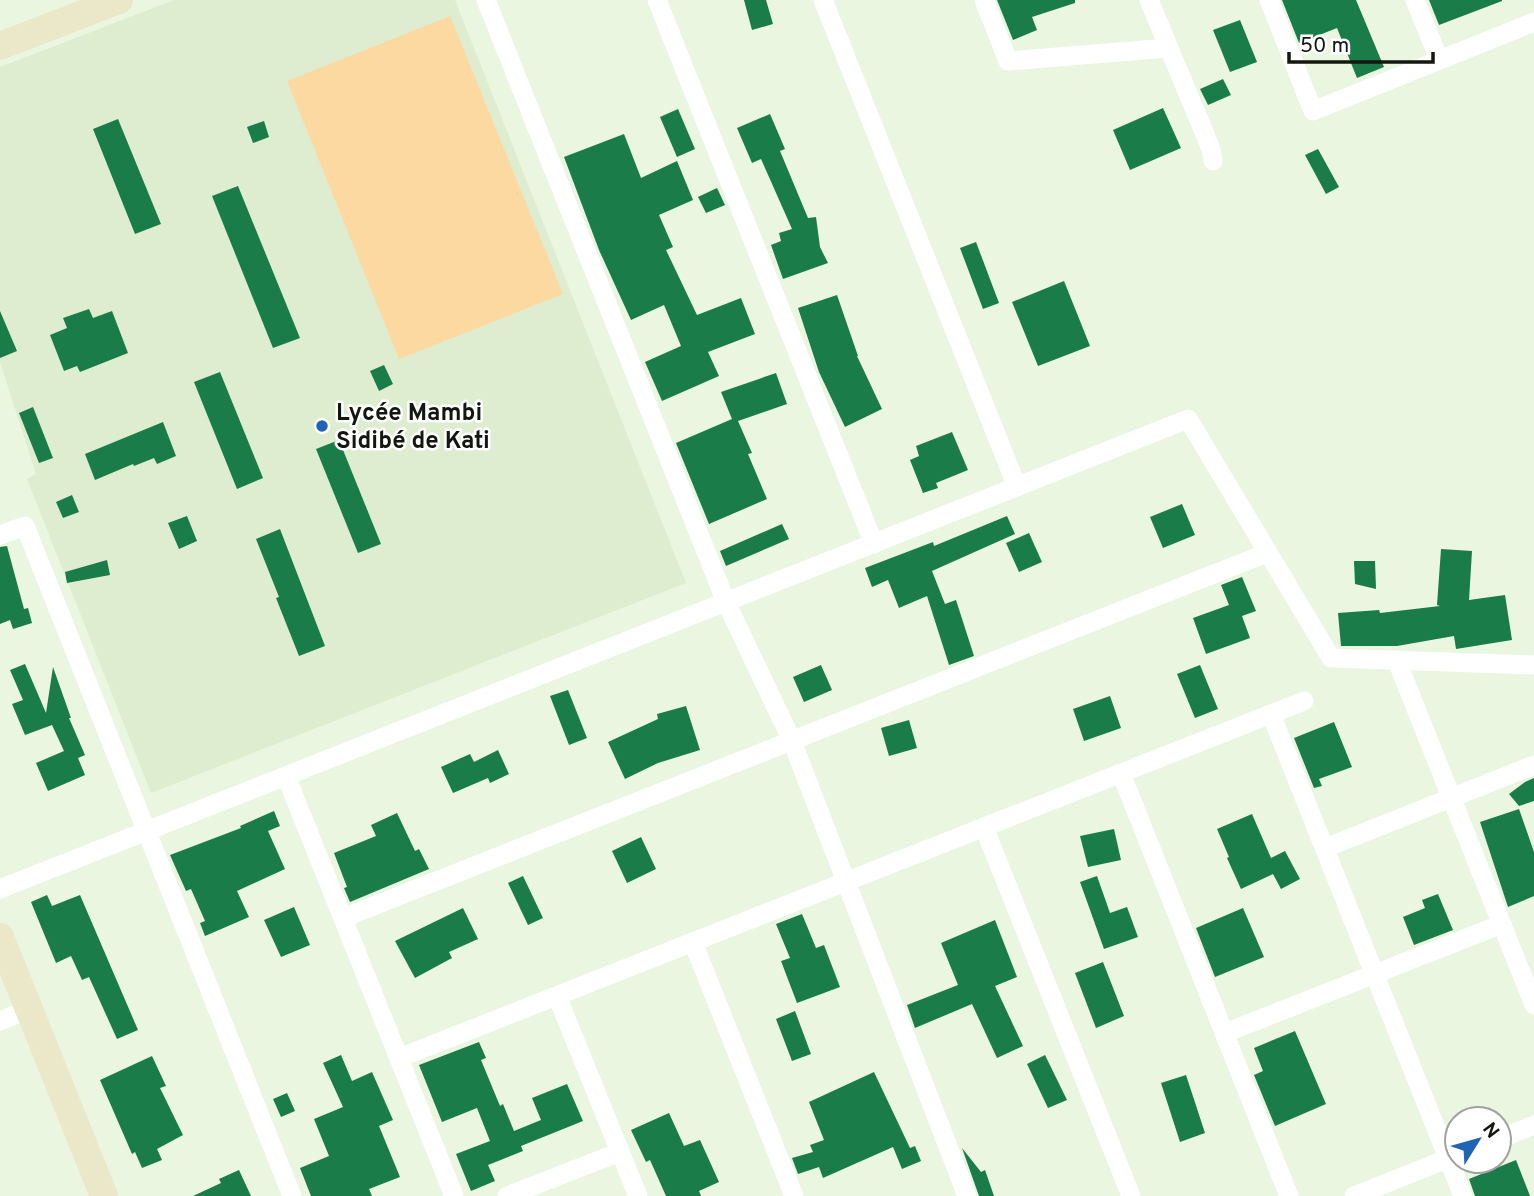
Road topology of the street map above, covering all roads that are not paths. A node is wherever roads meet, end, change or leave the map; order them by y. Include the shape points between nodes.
1 (119, 0) edge
2 (486, 0) edge
3 (657, 0) edge
4 (823, 0) edge
5 (984, 0) edge
6 (1149, 0) edge
7 (1269, 0) edge
8 (1415, 0) edge
9 (1534, 22) edge
10 (0, 46) edge
11 (1168, 48) junction
12 (1439, 60) junction
13 (1213, 161) dead end
14 (1017, 487) junction
15 (0, 535) edge
16 (874, 544) junction
17 (1267, 553) junction
18 (727, 602) junction
19 (1397, 661) junction
20 (1534, 665) edge
21 (1304, 701) dead end
22 (1271, 714) junction
23 (792, 741) junction
24 (1534, 765) edge
25 (1121, 773) junction
26 (286, 776) junction
27 (1451, 798) junction
28 (984, 827) junction
29 (146, 831) junction
30 (1325, 848) junction
31 (848, 881) junction
32 (0, 889) edge
33 (343, 918) junction
34 (1502, 924) junction
35 (0, 936) edge
36 (693, 942) junction
37 (1375, 974) junction
38 (557, 996) junction
39 (1534, 1005) edge
40 (29, 1009) junction
41 (0, 1021) edge
42 (1224, 1033) junction
43 (399, 1058) junction
44 (1534, 1125) edge
45 (1513, 1133) edge
46 (1443, 1134) edge
47 (620, 1152) junction
48 (1443, 1161) edge
49 (1458, 1175) edge
50 (104, 1196) edge
51 (292, 1196) edge
52 (454, 1196) edge
53 (507, 1196) edge
54 (638, 1196) edge
55 (794, 1196) edge
56 (967, 1196) edge
57 (1131, 1196) edge
58 (1289, 1196) edge
59 (1354, 1196) edge
60 (1463, 1196) edge

1 - 10 main road
2 - 18 street
3 - 16 street
4 - 14 street
5 - 11 street via 1008,61
6 - 11 street
7 - 12 street via 1313,111
8 - 12 street
9 - 12 street
11 - 13 street
14 - 16 street
14 - 17 street via 1188,419
15 - 29 street via 24,526
16 - 18 street
17 - 19 street via 1331,658
17 - 23 street
18 - 23 street
18 - 26 street
19 - 20 street
19 - 27 street
21 - 22 street
22 - 25 street
22 - 30 street
23 - 31 street
23 - 33 street
24 - 27 street
25 - 28 street
25 - 42 street
26 - 29 street
26 - 33 street
27 - 30 street
27 - 34 street
28 - 31 street
28 - 57 street
29 - 32 street
29 - 51 street
30 - 37 street
31 - 36 street
31 - 56 street
33 - 43 street
34 - 37 street
34 - 39 street
35 - 40 main road
36 - 38 street
36 - 55 street
37 - 42 street
37 - 46 street
38 - 43 street
38 - 47 street
40 - 41 street
40 - 50 main road
42 - 58 street
43 - 52 street
44 - 45 street
47 - 53 street
47 - 54 street
48 - 59 street
49 - 60 street

